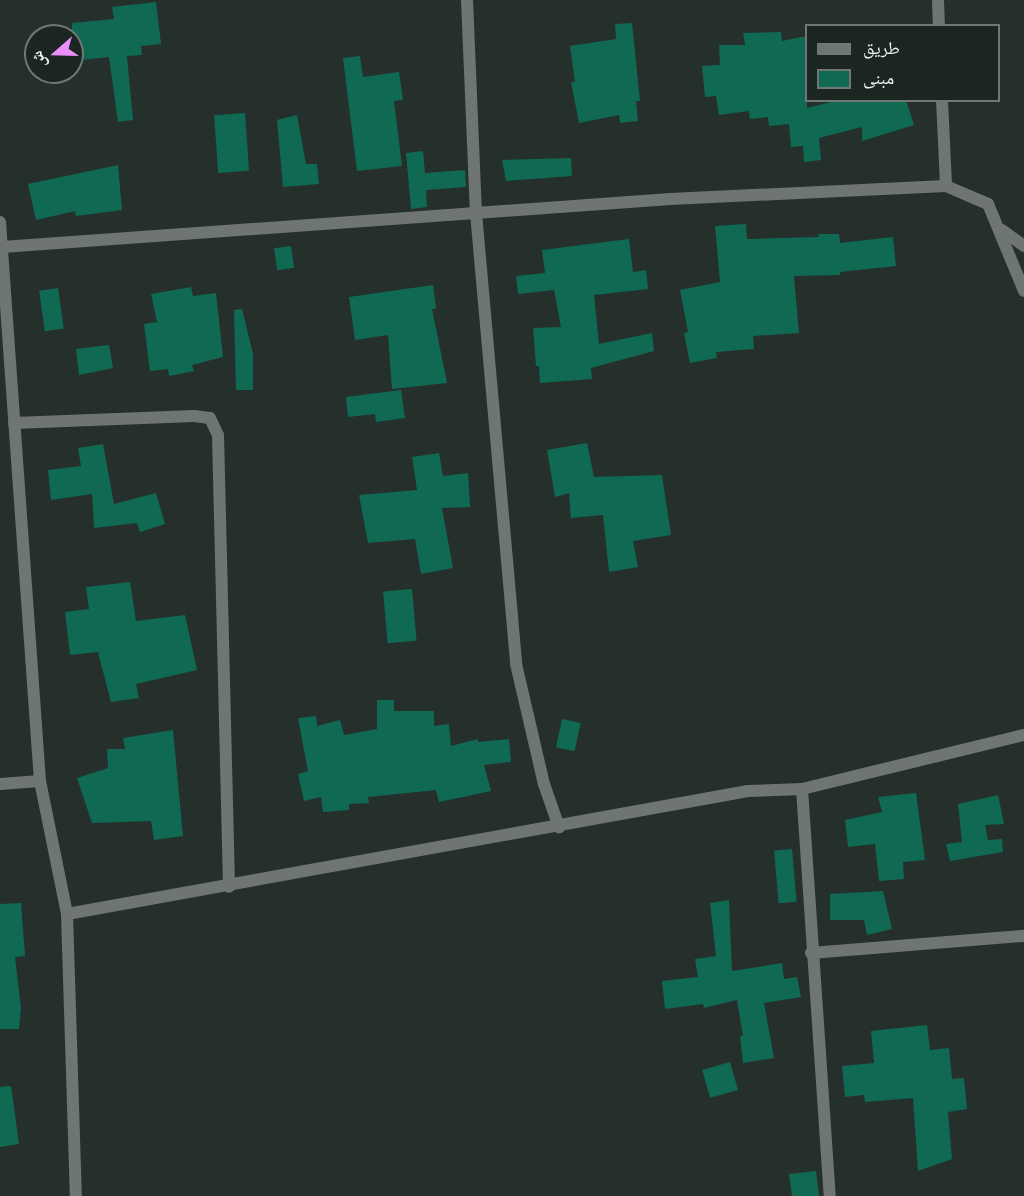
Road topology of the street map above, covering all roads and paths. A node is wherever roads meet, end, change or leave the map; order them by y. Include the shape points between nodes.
1 (467, 0) edge
2 (938, 0) edge
3 (939, 24) edge
4 (942, 102) edge
5 (946, 186) junction
6 (476, 213) junction
7 (0, 222) edge
8 (1001, 229) junction
9 (1024, 246) edge
10 (2, 247) junction
11 (1024, 291) edge
12 (14, 423) junction
13 (1024, 735) edge
14 (40, 781) junction
15 (0, 784) edge
16 (801, 789) junction
17 (559, 827) junction
18 (229, 887) junction
19 (67, 914) junction
20 (1024, 936) edge
21 (811, 953) junction
22 (76, 1196) edge
23 (830, 1196) edge

1 - 6 street
2 - 3 street
4 - 5 street
5 - 6 street
5 - 8 street via 988,204
6 - 10 street
6 - 17 street via 516,664 544,784
7 - 10 street
8 - 9 street
8 - 11 street
10 - 12 street
12 - 14 street
12 - 18 street via 194,416 210,418 218,435
13 - 16 street
14 - 15 street
14 - 19 street
16 - 17 street via 748,791
16 - 21 street
17 - 18 street
18 - 19 street
19 - 22 street
20 - 21 street
21 - 23 street

